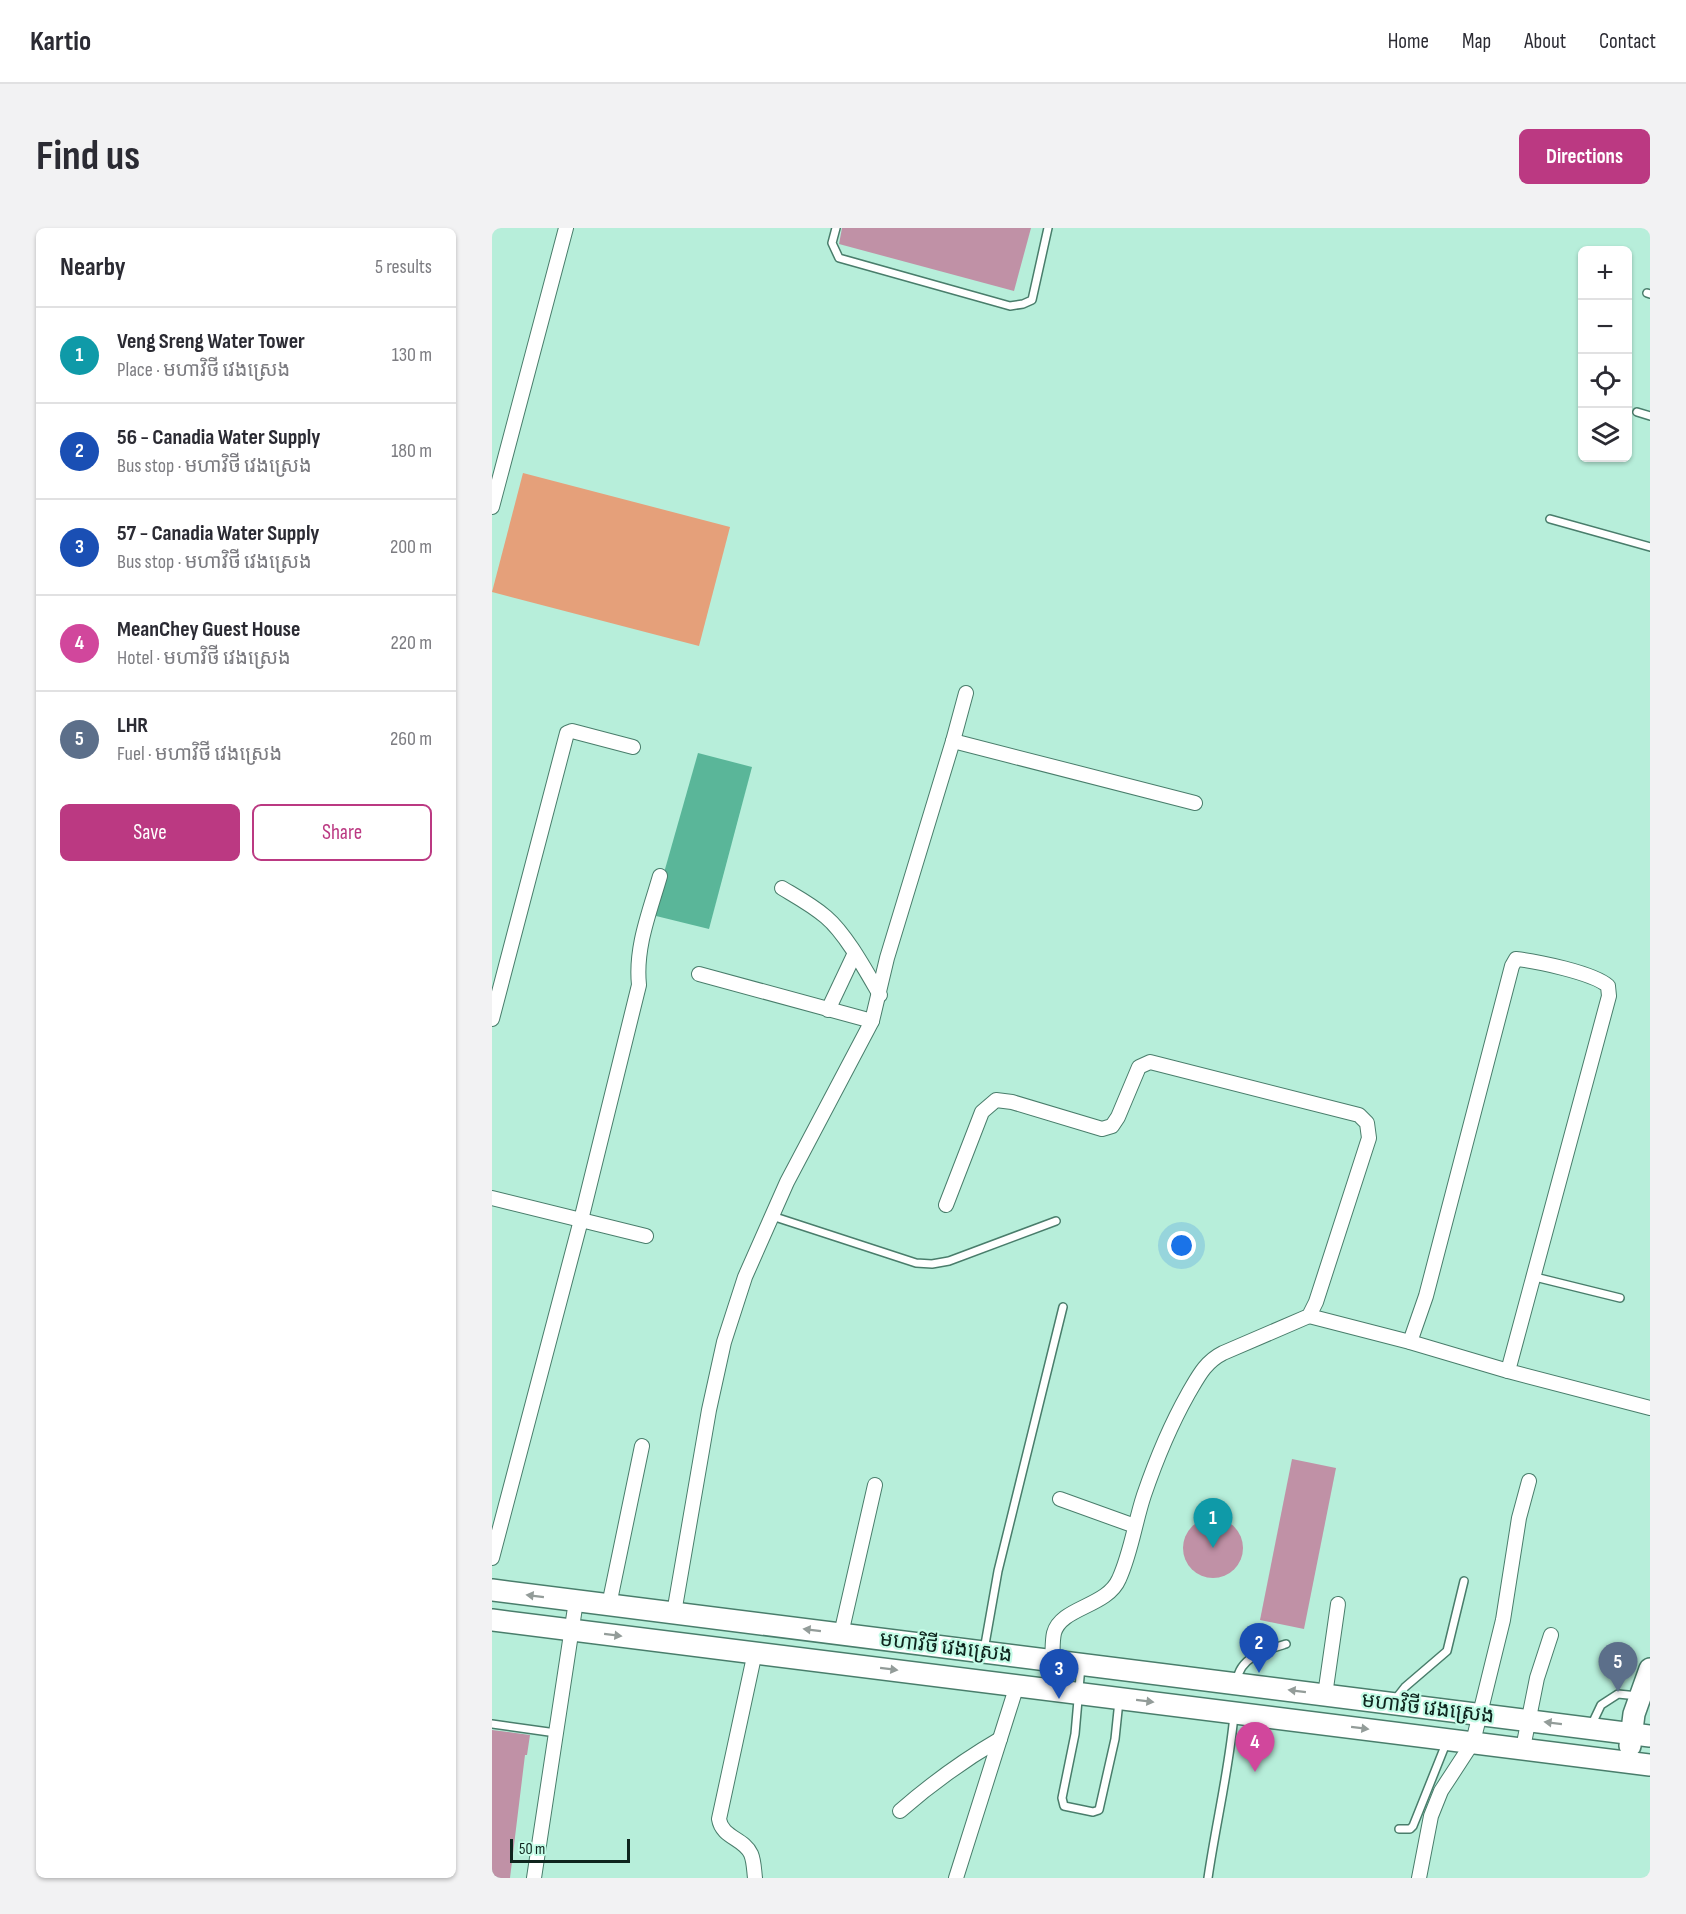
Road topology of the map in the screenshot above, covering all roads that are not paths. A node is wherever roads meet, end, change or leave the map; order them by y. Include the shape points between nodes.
1 (566, 228) edge
2 (836, 228) edge
3 (1048, 228) edge
4 (1637, 412) dead end
5 (1650, 416) edge
6 (492, 507) edge
7 (1550, 519) dead end
8 (1650, 547) edge
9 (966, 693) dead end
10 (953, 741) junction
11 (633, 747) dead end
12 (1195, 803) dead end
13 (660, 876) dead end
14 (782, 888) dead end
15 (854, 955) junction
16 (699, 975) dead end
17 (880, 995) junction
18 (828, 1010) junction
19 (492, 1019) edge
20 (872, 1020) junction
21 (492, 1198) edge
22 (946, 1205) dead end
23 (772, 1216) junction
24 (581, 1220) junction
25 (1056, 1221) dead end
26 (646, 1236) dead end
27 (1535, 1277) junction
28 (1620, 1298) dead end
29 (1063, 1307) dead end
30 (1309, 1316) junction
31 (1410, 1342) junction
32 (1508, 1371) junction
33 (1650, 1408) edge
34 (642, 1446) dead end
35 (1529, 1481) dead end
36 (875, 1485) dead end
37 (1060, 1499) dead end
38 (1135, 1526) junction
39 (492, 1558) edge
40 (1464, 1581) dead end
41 (492, 1590) edge
42 (576, 1601) junction
43 (1338, 1604) dead end
44 (609, 1605) junction
45 (674, 1613) junction
46 (492, 1620) edge
47 (571, 1630) junction
48 (841, 1634) junction
49 (1551, 1635) dead end
50 (1286, 1644) dead end
51 (755, 1652) junction
52 (983, 1652) junction
53 (1052, 1661) junction
54 (1081, 1664) junction
55 (1650, 1669) edge
56 (1237, 1684) junction
57 (1017, 1685) junction
58 (1079, 1693) junction
59 (1325, 1695) junction
60 (1641, 1696) junction
61 (1119, 1698) junction
62 (1392, 1703) junction
63 (1234, 1712) junction
64 (1480, 1714) junction
65 (1527, 1720) junction
66 (492, 1724) edge
67 (1591, 1728) junction
68 (556, 1733) junction
69 (1641, 1734) edge
70 (1000, 1738) junction
71 (1448, 1739) junction
72 (1473, 1742) junction
73 (1523, 1748) junction
74 (1628, 1762) junction
75 (1650, 1765) edge
76 (900, 1811) dead end
77 (1399, 1829) dead end
78 (534, 1878) edge
79 (754, 1878) edge
80 (956, 1878) edge
81 (1208, 1878) edge
82 (1419, 1878) edge

1 - 6 street
2 - 3 lane via 832,243 839,258 1010,306 1032,300
4 - 5 lane
7 - 8 lane
9 - 10 street
10 - 12 street
10 - 17 street via 887,958
11 - 19 street via 567,733
13 - 24 street via 641,942 639,985
14 - 15 street via 828,918
15 - 17 street
15 - 18 street
16 - 18 street
17 - 20 street
18 - 20 street
20 - 23 street
21 - 24 street
22 - 30 street via 982,1112 996,1100 1102,1129 1112,1126 1139,1067 1150,1062 1359,1115 1367,1123 1369,1138
23 - 25 lane via 916,1263 932,1264 950,1261
23 - 45 street via 745,1277 724,1342
24 - 26 street
24 - 39 street
27 - 28 lane
27 - 31 street via 1609,996 1608,986 1602,981 1516,959 1426,1296
27 - 32 street
29 - 52 lane via 998,1570
30 - 31 street
30 - 38 street via 1223,1353 1203,1368 1173,1420
31 - 32 street
32 - 33 street
34 - 44 street
35 - 64 street via 1503,1620
36 - 48 street
37 - 38 street
38 - 53 street via 1119,1580 1111,1593 1061,1622 1054,1632
40 - 62 lane via 1447,1651
42 -> 41 main road, មហាវិថី វេងស្រេង
42 - 44 main road, មហាវិថី វេងស្រេង
42 - 47 street
43 - 59 street
44 - 45 main road, មហាវិថី វេងស្រេង
48 -> 45 main road, មហាវិថី វេងស្រេង
46 - 47 main road, មហាវិថី វេងស្រេង
47 -> 51 main road, មហាវិថី វេងស្រេង
47 - 68 street
48 - 52 main road, មហាវិថី វេងស្រេង
49 - 65 street
50 - 56 lane via 1256,1653 1238,1672
51 -> 57 main road, មហាវិថី វេងស្រេង
51 - 79 street via 719,1819 725,1833 752,1855
52 - 53 main road, មហាវិថី វេងស្រេង
53 - 54 main road, មហាវិថី វេងស្រេង
54 - 56 main road, មហាវិថី វេងស្រេង
54 - 58 lane
55 - 60 main road
59 -> 56 main road, មហាវិថី វេងស្រេង
57 - 58 main road, មហាវិថី វេងស្រេង
57 - 70 street
58 - 61 main road, មហាវិថី វេងស្រេង
58 - 61 lane via 1062,1802 1064,1806 1092,1812 1099,1810 1101,1804 1116,1739
59 - 62 main road, មហាវិថី វេងស្រេង
60 - 67 lane via 1618,1694 1601,1705
60 - 69 main road via 1634,1714
61 -> 63 main road, មហាវិថី វេងស្រេង
62 - 64 main road, មហាវិថី វេងស្រេង
63 -> 71 main road, មហាវិថី វេងស្រេង
63 - 81 lane
64 - 65 main road, មហាវិថី វេងស្រេង
64 - 72 street
67 -> 65 main road, មហាវិថី វេងស្រេង
65 - 73 street
66 - 68 lane
67 - 69 main road, មហាវិថី វេងស្រេង
68 - 78 street
69 - 74 main road
70 - 76 street via 933,1783
70 - 80 street
71 - 72 main road, មហាវិថី វេងស្រេង
71 - 77 lane via 1413,1826
72 - 73 main road, មហាវិថី វេងស្រេង
72 - 82 street via 1441,1791 1431,1816
73 - 74 main road, មហាវិថី វេងស្រេង
74 - 75 main road, មហាវិថី វេងស្រេង

